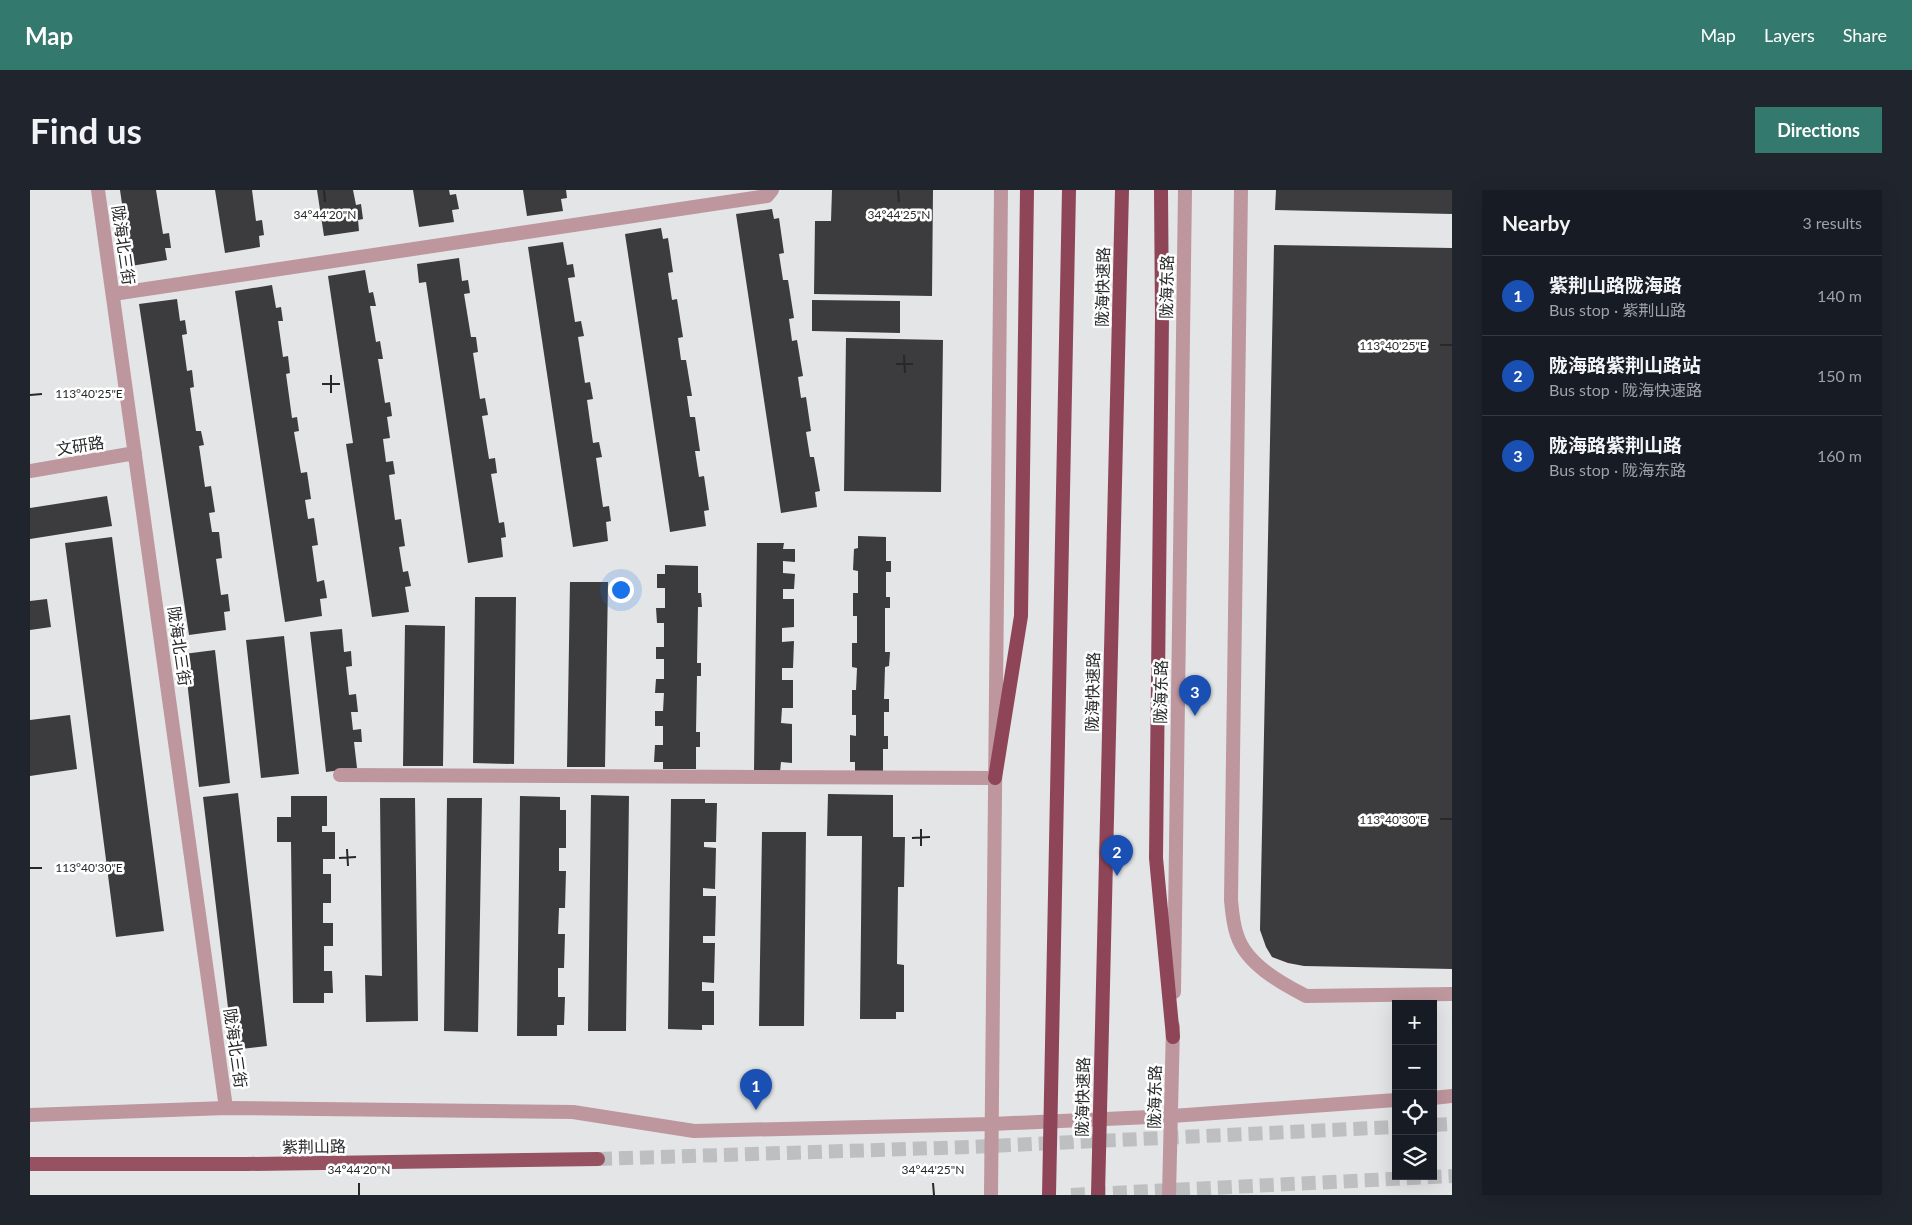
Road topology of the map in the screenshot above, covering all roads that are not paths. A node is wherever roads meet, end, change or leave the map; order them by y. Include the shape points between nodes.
1 (98, 190) edge
2 (772, 190) edge
3 (1001, 190) edge
4 (1028, 190) edge
5 (1069, 190) edge
6 (1122, 190) edge
7 (1161, 190) edge
8 (1185, 190) edge
9 (1241, 190) edge
10 (113, 294) junction
11 (135, 453) junction
12 (30, 471) edge
13 (340, 775) dead end
14 (995, 778) junction
15 (1452, 994) edge
16 (1173, 1037) junction
17 (1452, 1096) edge
18 (1437, 1098) edge
19 (1392, 1100) edge
20 (226, 1108) junction
21 (30, 1115) edge
22 (1172, 1116) junction
23 (992, 1124) junction
24 (598, 1159) tunnel mouth
25 (30, 1164) edge
26 (991, 1195) edge
27 (1049, 1195) edge
28 (1098, 1195) edge
29 (1169, 1195) edge

1 - 10 street, 陇海北三街
2 - 10 street via 767,196
3 - 14 street
4 - 14 highway via 1021,616
5 - 27 highway, 陇海快速路, bridge
6 - 28 highway, 陇海快速路, bridge
7 - 16 highway via 1156,858
8 - 16 street, 陇海东路
9 - 15 street via 1230,900 1237,936 1247,954 1265,971 1306,996
10 - 11 street, 陇海北三街
11 - 12 street, 文研路
11 - 20 street, 陇海北三街
13 - 14 street
14 - 23 street
16 - 22 street, 陇海东路
17 - 18 street
19 - 22 street
20 - 21 street
20 - 23 street via 573,1112 694,1131
22 - 23 street
22 - 29 street, 陇海东路
23 - 26 street
24 - 25 main road, 紫荆山路

